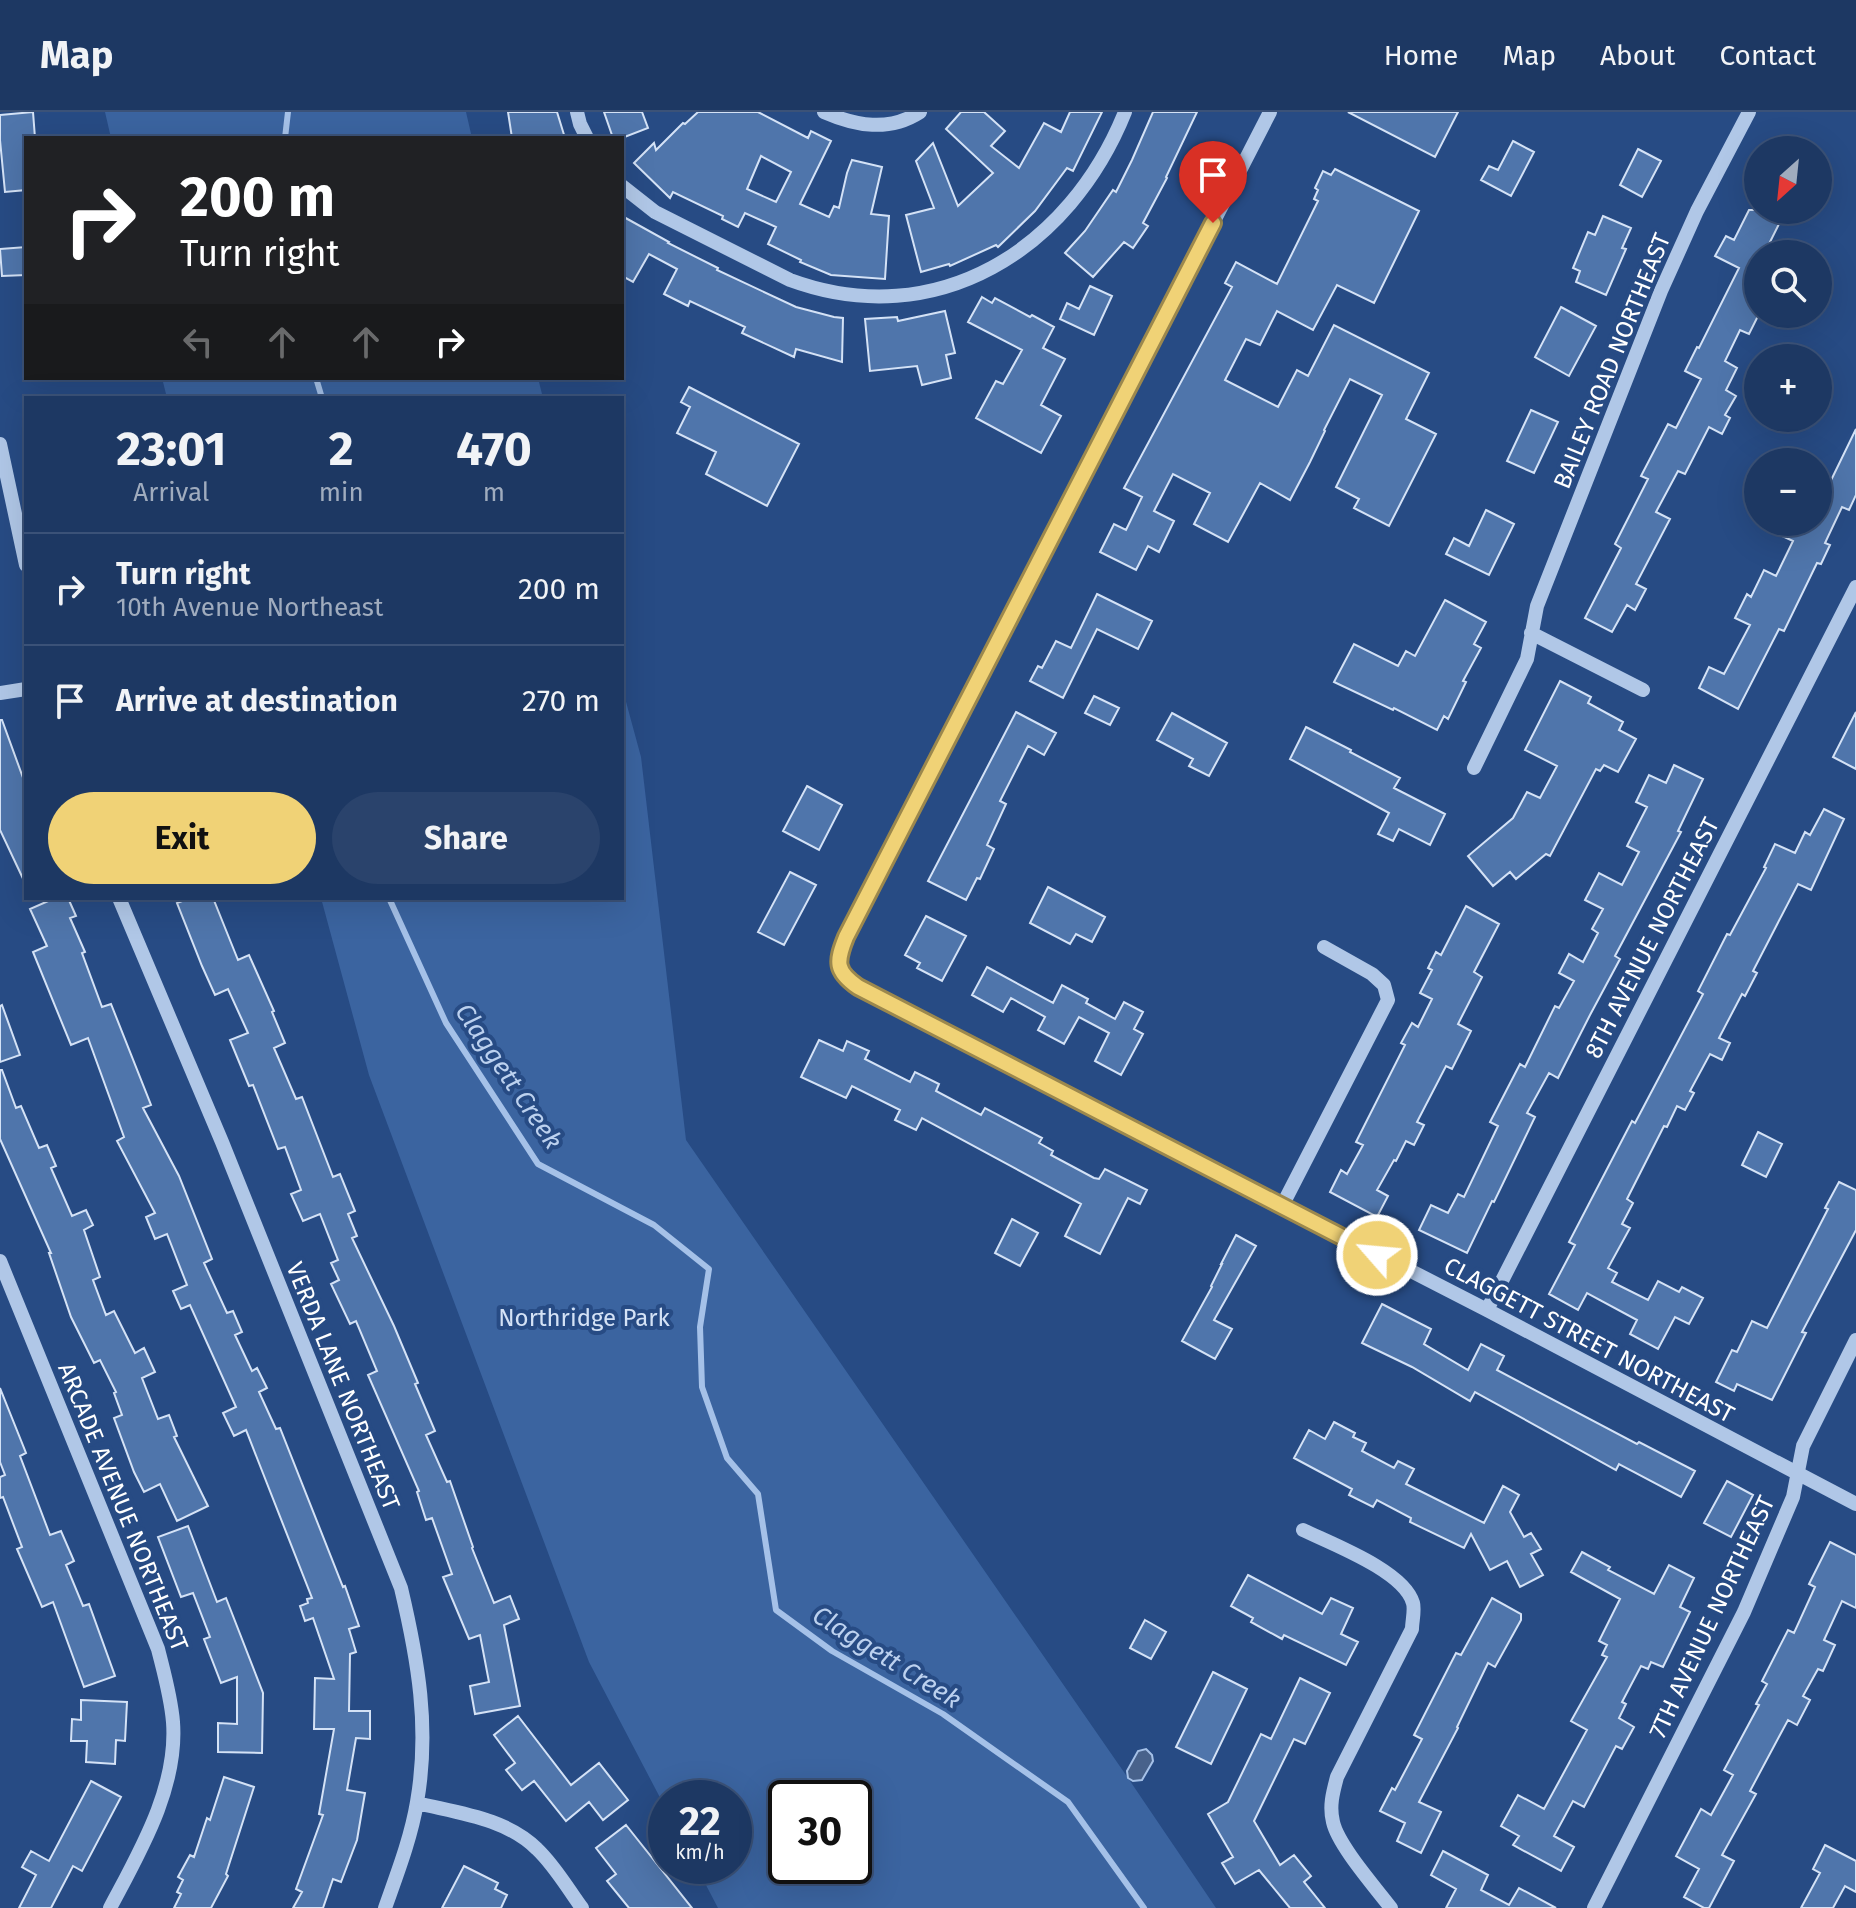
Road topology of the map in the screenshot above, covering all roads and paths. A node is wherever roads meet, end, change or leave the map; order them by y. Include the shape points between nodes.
1 (577, 112) edge
2 (824, 112) edge
3 (920, 112) edge
4 (1125, 112) edge
5 (1270, 112) edge
6 (1749, 112) edge
7 (586, 136) edge
8 (624, 188) edge
9 (0, 444) edge
10 (24, 556) edge
11 (1856, 587) edge
12 (1531, 633) junction
13 (24, 689) edge
14 (1643, 690) dead end
15 (0, 693) edge
16 (1474, 768) dead end
17 (120, 900) edge
18 (1324, 947) dead end
19 (1282, 1206) junction
20 (0, 1261) edge
21 (1487, 1310) junction
22 (1856, 1340) edge
23 (1797, 1474) junction
24 (1856, 1504) edge
25 (1303, 1530) dead end
26 (417, 1803) junction
27 (110, 1908) edge
28 (385, 1908) edge
29 (582, 1908) edge
30 (1391, 1908) edge
31 (1594, 1908) edge

1 - 7 street
2 - 3 street via 869,126
4 - 8 street via 1098,167 1050,226 987,270 917,293 860,296 790,280 655,212
5 - 19 street, CLAGGETT STREET NORTHEAST via 846,937 838,966 858,987
6 - 12 street, BAILEY ROAD NORTHEAST via 1661,291
9 - 10 street
11 - 21 street, 8TH AVENUE NORTHEAST
12 - 14 street
12 - 16 street, BAILEY ROAD NORTHEAST via 1527,659
13 - 15 street
17 - 26 street, VERDA LANE NORTHEAST via 401,1588 420,1682 423,1728
18 - 19 street via 1372,974 1384,985 1388,1000
19 - 21 street, CLAGGETT STREET NORTHEAST
20 - 27 street, ARCADE AVENUE NORTHEAST via 158,1649 168,1688 171,1760 159,1807
21 - 23 street, CLAGGETT STREET NORTHEAST
22 - 23 street, 7TH AVENUE NORTHEAST via 1803,1446
23 - 24 street, CLAGGETT STREET NORTHEAST
23 - 31 street, 7TH AVENUE NORTHEAST via 1793,1497 1749,1601
25 - 30 street via 1382,1569 1401,1583 1413,1604 1412,1629 1337,1777 1331,1800 1339,1837
26 - 28 street, VERDA LANE NORTHEAST
26 - 29 street via 485,1819 525,1839

